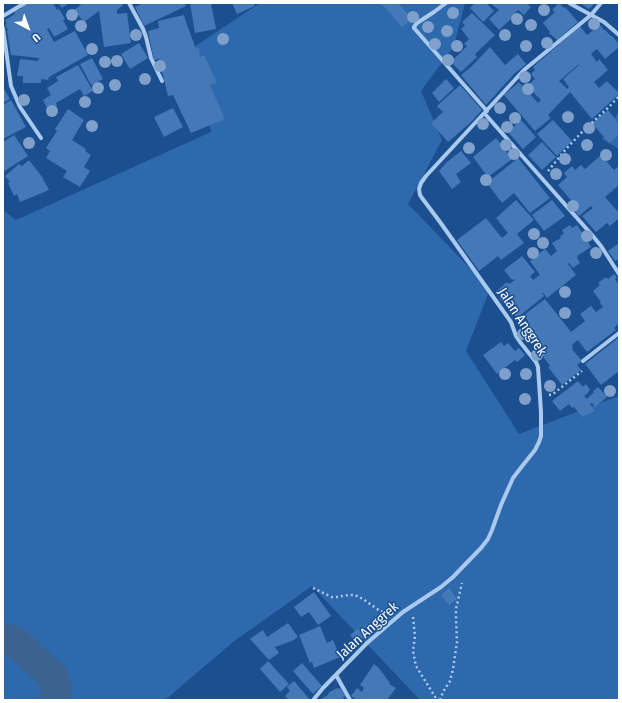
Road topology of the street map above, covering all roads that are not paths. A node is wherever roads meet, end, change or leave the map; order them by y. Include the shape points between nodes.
1 (25, 3) edge
2 (129, 3) edge
3 (446, 3) edge
4 (569, 3) edge
5 (601, 3) edge
6 (591, 15) junction
7 (3, 16) edge
8 (3, 28) edge
9 (619, 35) edge
10 (162, 81) dead end
11 (486, 112) junction
12 (41, 138) dead end
13 (619, 274) edge
14 (619, 333) edge
15 (583, 361) road end
16 (336, 675) junction
17 (314, 699) edge
18 (350, 700) edge

1 - 7 street
2 - 10 street via 144,29 151,58
3 - 11 street via 414,28
4 - 6 street
5 - 6 street
6 - 9 street
6 - 11 street via 524,70
8 - 12 street via 10,86 20,107
11 - 13 street via 592,235
11 - 16 street, Jalan Anggrek via 426,176 419,192 511,322 516,336 538,365 541,428 539,442 513,478 488,539 481,548 438,590 399,615 367,643
14 - 15 street
16 - 17 street, Jalan Anggrek
16 - 18 street

